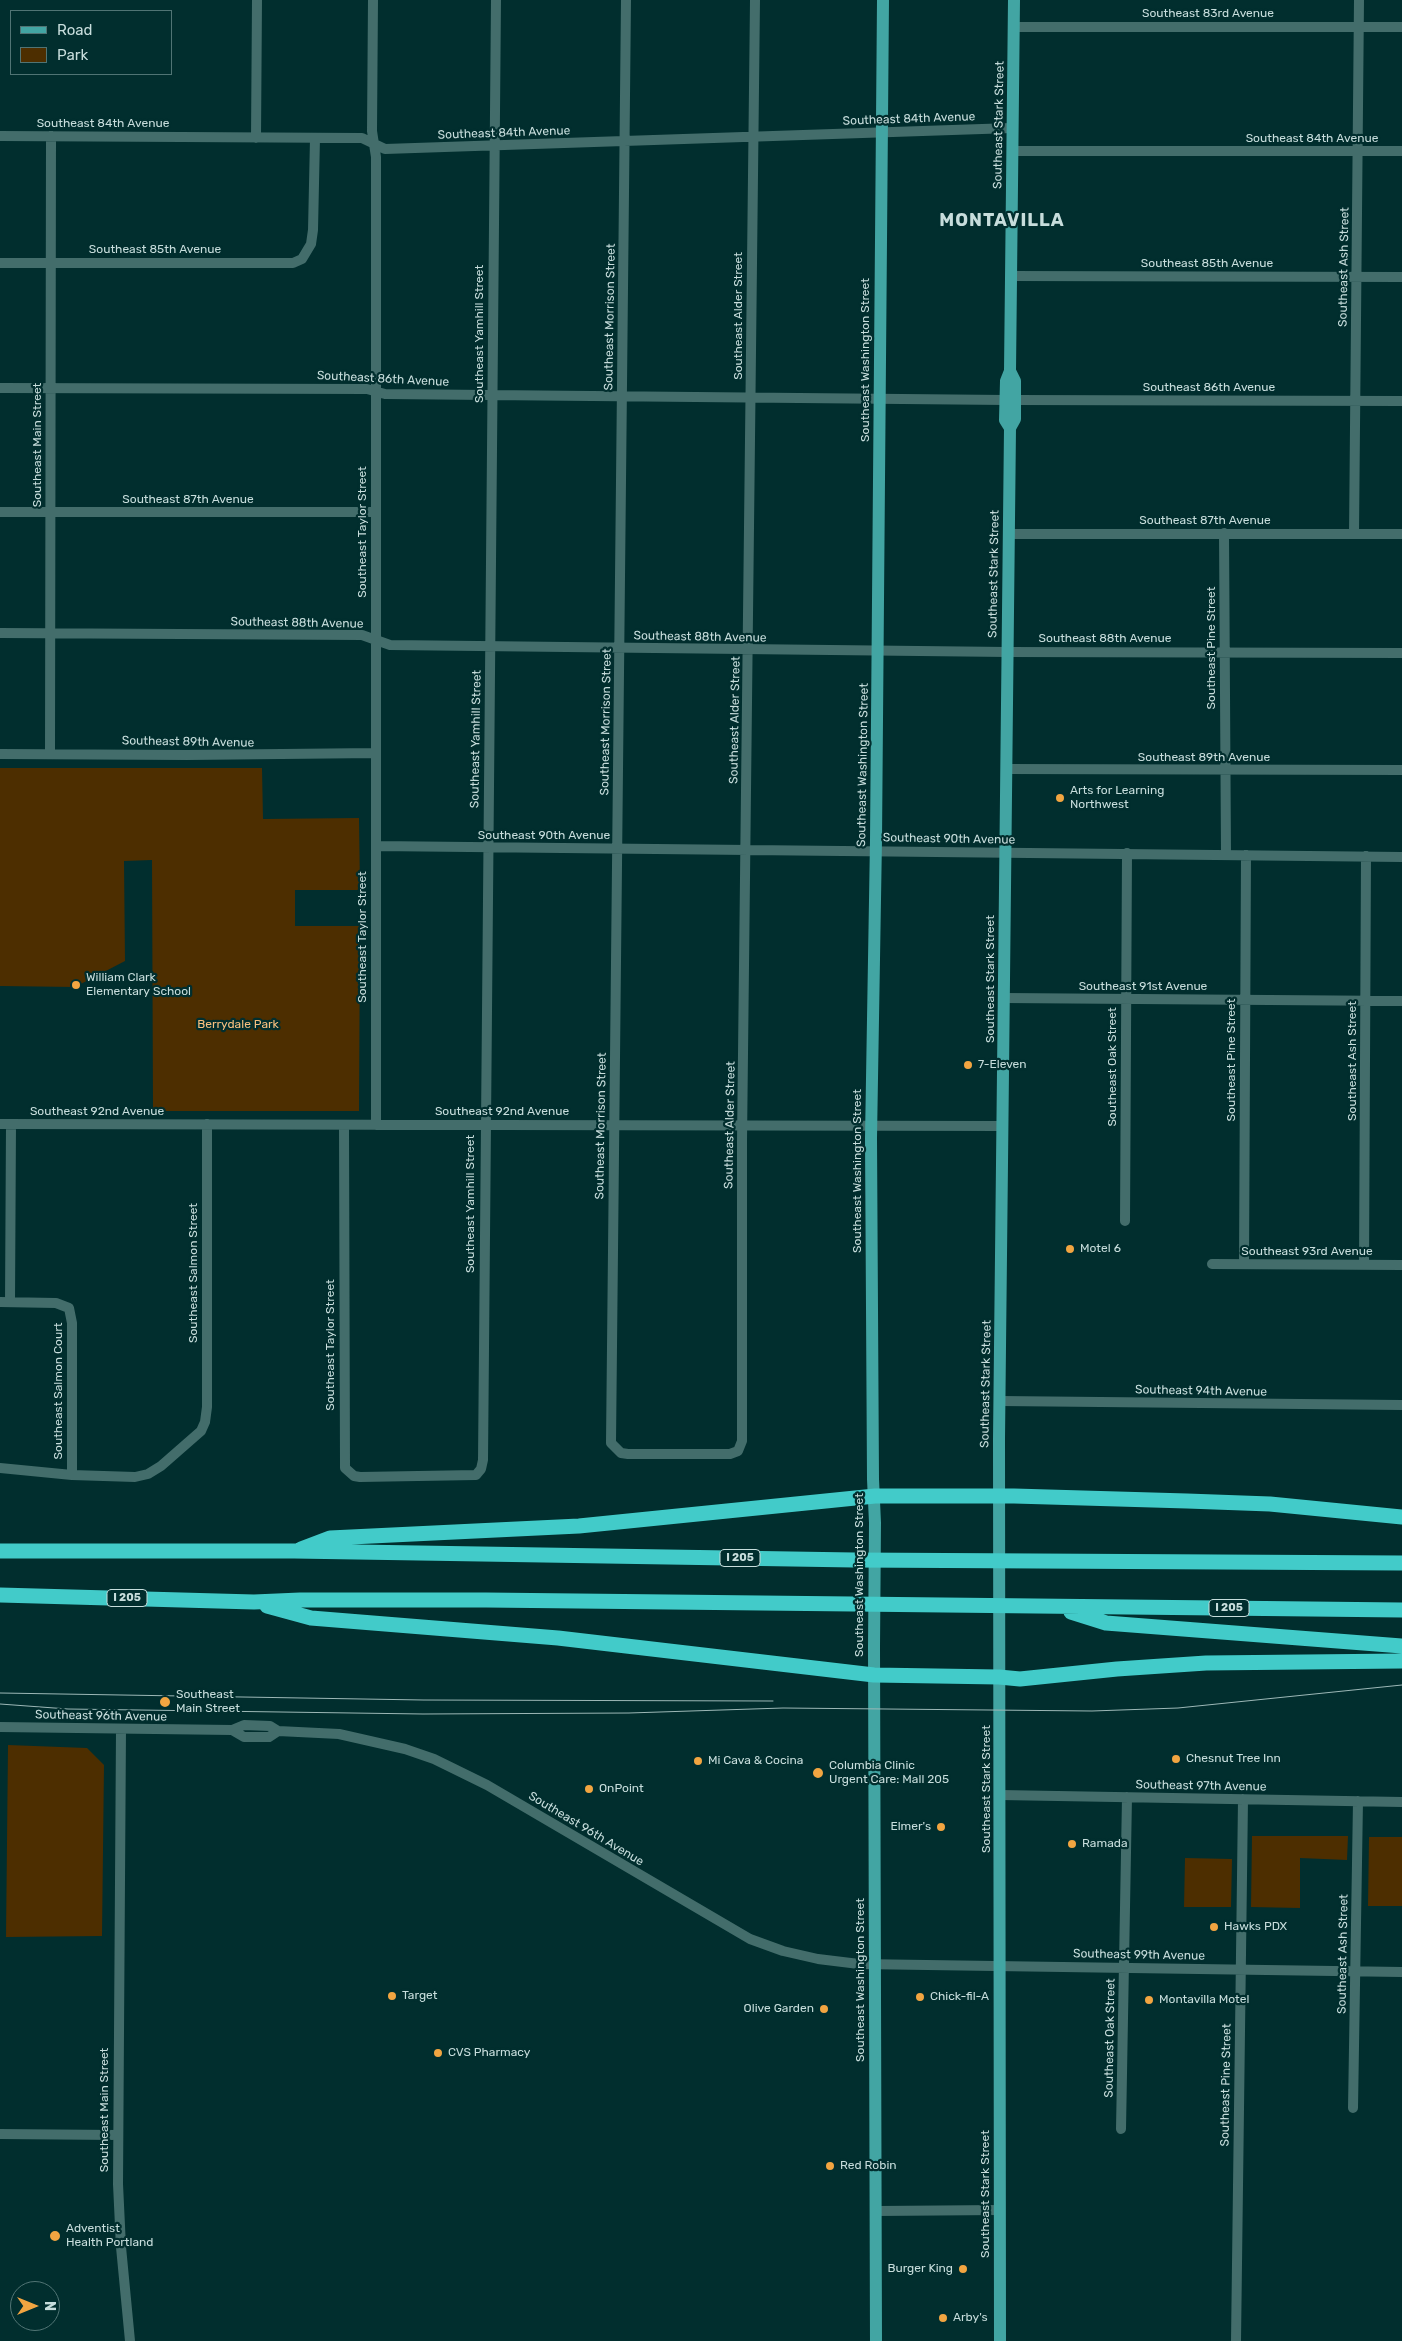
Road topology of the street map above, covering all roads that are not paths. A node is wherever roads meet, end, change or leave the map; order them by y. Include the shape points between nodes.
1 (256, 0) edge
2 (373, 0) edge
3 (496, 0) edge
4 (626, 0) edge
5 (754, 0) edge
6 (883, 0) edge
7 (1014, 0) edge
8 (1359, 0) edge
9 (1359, 26) junction
10 (1402, 26) edge
11 (1013, 27) junction
12 (1012, 128) junction
13 (882, 133) junction
14 (0, 136) edge
15 (51, 136) junction
16 (753, 137) junction
17 (256, 138) junction
18 (316, 138) junction
19 (624, 141) junction
20 (374, 144) junction
21 (494, 146) junction
22 (1012, 151) junction
23 (1358, 151) junction
24 (1402, 151) edge
25 (0, 263) edge
26 (50, 263) junction
27 (1011, 276) junction
28 (1356, 277) junction
29 (1402, 277) edge
30 (0, 388) edge
31 (51, 388) junction
32 (376, 392) junction
33 (492, 395) junction
34 (622, 397) junction
35 (751, 397) junction
36 (880, 399) junction
37 (1010, 400) junction
38 (1355, 401) junction
39 (1402, 401) edge
40 (0, 512) edge
41 (50, 512) junction
42 (376, 512) junction
43 (1224, 533) junction
44 (1008, 534) junction
45 (1354, 534) junction
46 (1402, 534) edge
47 (0, 633) edge
48 (49, 633) junction
49 (376, 640) junction
50 (490, 646) junction
51 (620, 648) junction
52 (749, 650) junction
53 (877, 650) junction
54 (1007, 652) junction
55 (1225, 652) junction
56 (1402, 653) edge
57 (376, 753) junction
58 (0, 754) edge
59 (50, 754) junction
60 (1006, 769) junction
61 (1224, 770) junction
62 (1402, 770) edge
63 (376, 846) junction
64 (488, 848) junction
65 (617, 849) junction
66 (746, 850) junction
67 (876, 851) junction
68 (1005, 852) junction
69 (1127, 853) junction
70 (1226, 854) junction
71 (1246, 855) junction
72 (1366, 856) junction
73 (1402, 857) edge
74 (1004, 998) junction
75 (1126, 999) junction
76 (1245, 1000) junction
77 (1366, 1001) junction
78 (1402, 1001) edge
79 (5, 1124) edge
80 (207, 1124) junction
81 (344, 1124) junction
82 (376, 1124) junction
83 (484, 1125) junction
84 (613, 1125) junction
85 (743, 1125) junction
86 (871, 1125) junction
87 (1003, 1126) junction
88 (1125, 1221) dead end
89 (1212, 1264) dead end
90 (1244, 1264) junction
91 (1364, 1265) junction
92 (1402, 1266) edge
93 (5, 1302) edge
94 (1000, 1401) junction
95 (1402, 1405) edge
96 (611, 1443) joint
97 (0, 1468) edge
98 (72, 1475) junction
99 (476, 1475) joint
100 (874, 1496) junction
101 (999, 1496) junction
102 (1402, 1517) edge
103 (294, 1551) junction
104 (0, 1552) edge
105 (1402, 1555) edge
106 (1370, 1563) junction
107 (1402, 1563) edge
108 (0, 1595) edge
109 (254, 1602) junction
110 (1056, 1607) junction
111 (1402, 1610) edge
112 (1402, 1646) edge
113 (1402, 1661) edge
114 (874, 1674) junction
115 (999, 1677) junction
116 (0, 1727) edge
117 (121, 1730) junction
118 (1000, 1795) junction
119 (1127, 1797) junction
120 (1243, 1799) junction
121 (1358, 1801) junction
122 (1402, 1802) edge
123 (875, 1964) junction
124 (1000, 1965) junction
125 (1124, 1967) junction
126 (1239, 1969) junction
127 (1355, 1972) junction
128 (1402, 1972) edge
129 (1353, 2108) dead end
130 (1121, 2129) dead end
131 (0, 2134) edge
132 (118, 2135) junction
133 (1000, 2210) junction
134 (876, 2211) junction
135 (130, 2341) edge
136 (876, 2341) edge
137 (1000, 2341) edge
138 (1236, 2341) edge

1 - 17 street
2 - 20 street, Southeast Taylor Street
3 - 21 street, Southeast Yamhill Street
4 - 19 street, Southeast Morrison Street
5 - 16 street, Southeast Alder Street
6 - 13 main road, Southeast Washington Street
7 - 11 main road, Southeast Stark Street
8 - 9 street, Southeast Ash Street
9 - 10 street, Southeast 83rd Avenue
9 - 11 street, Southeast 83rd Avenue
9 - 23 street, Southeast Ash Street
11 - 12 main road, Southeast Stark Street
12 - 13 street, Southeast 84th Avenue
12 - 22 main road, Southeast Stark Street
13 - 16 street, Southeast 84th Avenue
13 - 36 main road, Southeast Washington Street
14 - 15 street, Southeast 84th Avenue
15 - 17 street, Southeast 84th Avenue
15 - 26 street, Southeast Main Street
16 - 19 street, Southeast 84th Avenue
16 - 35 street, Southeast Alder Street
17 - 18 street, Southeast 84th Avenue
18 - 20 street, Southeast 84th Avenue via 362,138
18 - 26 street, Southeast 85th Avenue via 313,230 311,244 302,259 293,263
19 - 21 street, Southeast 84th Avenue
19 - 34 street, Southeast Morrison Street
20 - 21 street, Southeast 84th Avenue via 385,149
20 - 32 street, Southeast Taylor Street
21 - 33 street, Southeast Yamhill Street
22 - 23 street, Southeast 84th Avenue
22 - 27 main road, Southeast Stark Street
23 - 24 street, Southeast 84th Avenue
23 - 28 street, Southeast Ash Street
25 - 26 street, Southeast 85th Avenue
26 - 31 street, Southeast Main Street
27 - 28 street, Southeast 85th Avenue
27 - 37 main road, Southeast Stark Street via 1010,371 1006,381
28 - 29 street, Southeast 85th Avenue
28 - 38 street, Southeast Ash Street
30 - 31 street, Southeast 86th Avenue
31 - 32 street, Southeast 86th Avenue via 367,389
31 - 41 street, Southeast Main Street
32 - 33 street, Southeast 86th Avenue
32 - 42 street, Southeast Taylor Street
33 - 34 street, Southeast 86th Avenue
33 - 50 street, Southeast Yamhill Street
34 - 35 street, Southeast 86th Avenue
34 - 51 street, Southeast Morrison Street
35 - 36 street, Southeast 86th Avenue
35 - 52 street, Southeast Alder Street
36 - 37 street, Southeast 86th Avenue
36 - 53 main road, Southeast Washington Street
37 - 38 street, Southeast 86th Avenue
37 - 44 main road, Southeast Stark Street via 1005,420 1010,428
38 - 39 street, Southeast 86th Avenue
38 - 45 street, Southeast Ash Street
40 - 41 street, Southeast 87th Avenue
41 - 42 street, Southeast 87th Avenue
41 - 48 street, Southeast Main Street
42 - 49 street, Southeast Taylor Street
43 - 44 street, Southeast 87th Avenue
43 - 45 street, Southeast 87th Avenue
43 - 55 street, Southeast Pine Street
44 - 54 main road, Southeast Stark Street
45 - 46 street, Southeast 87th Avenue
47 - 48 street, Southeast 88th Avenue
48 - 49 street, Southeast 88th Avenue via 362,635
48 - 59 street, Southeast Main Street
49 - 50 street, Southeast 88th Avenue via 390,646
49 - 57 street, Southeast Taylor Street
50 - 51 street, Southeast 88th Avenue
50 - 64 street, Southeast Yamhill Street
51 - 52 street, Southeast 88th Avenue
51 - 65 street, Southeast Morrison Street
52 - 53 street, Southeast 88th Avenue
52 - 66 street, Southeast Alder Street
53 - 54 street, Southeast 88th Avenue
53 - 67 main road, Southeast Washington Street
54 - 55 street, Southeast 88th Avenue
54 - 60 main road, Southeast Stark Street
55 - 56 street, Southeast 88th Avenue
55 - 61 street, Southeast Pine Street
57 - 59 street, Southeast 89th Avenue
57 - 63 street, Southeast Taylor Street
58 - 59 street, Southeast 89th Avenue
60 - 61 street, Southeast 89th Avenue
60 - 68 main road, Southeast Stark Street
61 - 62 street, Southeast 89th Avenue
61 - 70 street, Southeast Pine Street
63 - 64 street, Southeast 90th Avenue
63 - 82 street, Southeast Taylor Street
64 - 65 street, Southeast 90th Avenue
64 - 83 street, Southeast Yamhill Street
65 - 66 street, Southeast 90th Avenue
65 - 84 street, Southeast Morrison Street
66 - 67 street, Southeast 90th Avenue
66 - 85 street, Southeast Alder Street
67 - 68 street, Southeast 90th Avenue
67 - 86 main road, Southeast Washington Street
68 - 69 street, Southeast 90th Avenue
68 - 74 main road, Southeast Stark Street
69 - 70 street, Southeast 90th Avenue
69 - 75 street, Southeast Oak Street
70 - 71 street, Southeast 90th Avenue
71 - 72 street, Southeast 90th Avenue
71 - 76 street, Southeast Pine Street
72 - 73 street, Southeast 90th Avenue
72 - 77 street, Southeast Ash Street
74 - 75 street, Southeast 91st Avenue
74 - 87 main road, Southeast Stark Street
75 - 76 street, Southeast 91st Avenue
75 - 88 street, Southeast Oak Street
76 - 77 street, Southeast 91st Avenue
76 - 90 street, Southeast Pine Street
77 - 78 street, Southeast 91st Avenue
77 - 91 street, Southeast Ash Street
79 - 80 street, Southeast 92nd Avenue
79 - 93 street
80 - 81 street, Southeast 92nd Avenue
80 - 98 street, Southeast Salmon Street via 206,1422 201,1431 148,1474
81 - 82 street, Southeast 92nd Avenue
81 - 99 street, Southeast Taylor Street via 345,1468 360,1477
82 - 83 street, Southeast 92nd Avenue
83 - 84 street, Southeast 92nd Avenue
83 - 99 street, Southeast Yamhill Street via 483,1460
84 - 85 street, Southeast 92nd Avenue
84 - 96 street, Southeast Morrison Street
85 - 86 street, Southeast 92nd Avenue
85 - 96 street, Southeast Alder Street via 742,1441 738,1451 730,1454 625,1454
86 - 87 street, Southeast 92nd Avenue
86 - 100 main road, Southeast Washington Street
87 - 94 main road, Southeast Stark Street
89 - 90 street, Southeast 93rd Avenue
90 - 91 street, Southeast 93rd Avenue
91 - 92 street, Southeast 93rd Avenue
93 - 98 street, Southeast Salmon Court via 56,1303 69,1308 72,1323
94 - 95 street, Southeast 94th Avenue
94 - 101 main road, Southeast Stark Street
97 - 98 street
100 - 101 highway
100 - 103 highway via 579,1526 330,1538
100 - 114 main road, Southeast Washington Street
101 - 102 highway via 1270,1504
101 - 115 main road, Southeast Stark Street
103 - 104 highway, I 205
103 - 106 highway, I 205 via 854,1560
105 - 106 highway
106 - 107 highway, I 205
108 - 109 highway, I 205
109 - 110 highway, I 205 via 486,1600
109 - 114 highway via 311,1618 548,1637
110 - 111 highway, I 205
110 - 112 highway via 1106,1623
113 - 115 highway via 1206,1663 1020,1679
114 - 115 highway
114 - 123 main road, Southeast Washington Street
115 - 118 main road, Southeast Stark Street
116 - 117 street, Southeast 96th Avenue
117 - 123 street, Southeast 96th Avenue via 232,1730 244,1737 269,1737 278,1730 339,1734 405,1749 488,1785 750,1939 812,1958
117 - 132 street, Southeast Main Street
118 - 119 street, Southeast 97th Avenue
118 - 124 main road, Southeast Stark Street
119 - 120 street, Southeast 97th Avenue
119 - 125 street, Southeast Oak Street
120 - 121 street, Southeast 97th Avenue
120 - 126 street, Southeast Pine Street
121 - 122 street, Southeast 97th Avenue
121 - 127 street, Southeast Ash Street
123 - 124 street, Southeast 99th Avenue
123 - 134 main road, Southeast Washington Street
124 - 125 street, Southeast 99th Avenue
124 - 133 main road, Southeast Stark Street
125 - 126 street, Southeast 99th Avenue
125 - 130 street, Southeast Oak Street
126 - 127 street, Southeast 99th Avenue
126 - 138 street, Southeast Pine Street
127 - 128 street, Southeast 99th Avenue
127 - 129 street, Southeast Ash Street
131 - 132 street
132 - 135 street, Southeast Main Street via 119,2228
133 - 134 street
133 - 137 main road, Southeast Stark Street
134 - 136 main road, Southeast Washington Street

